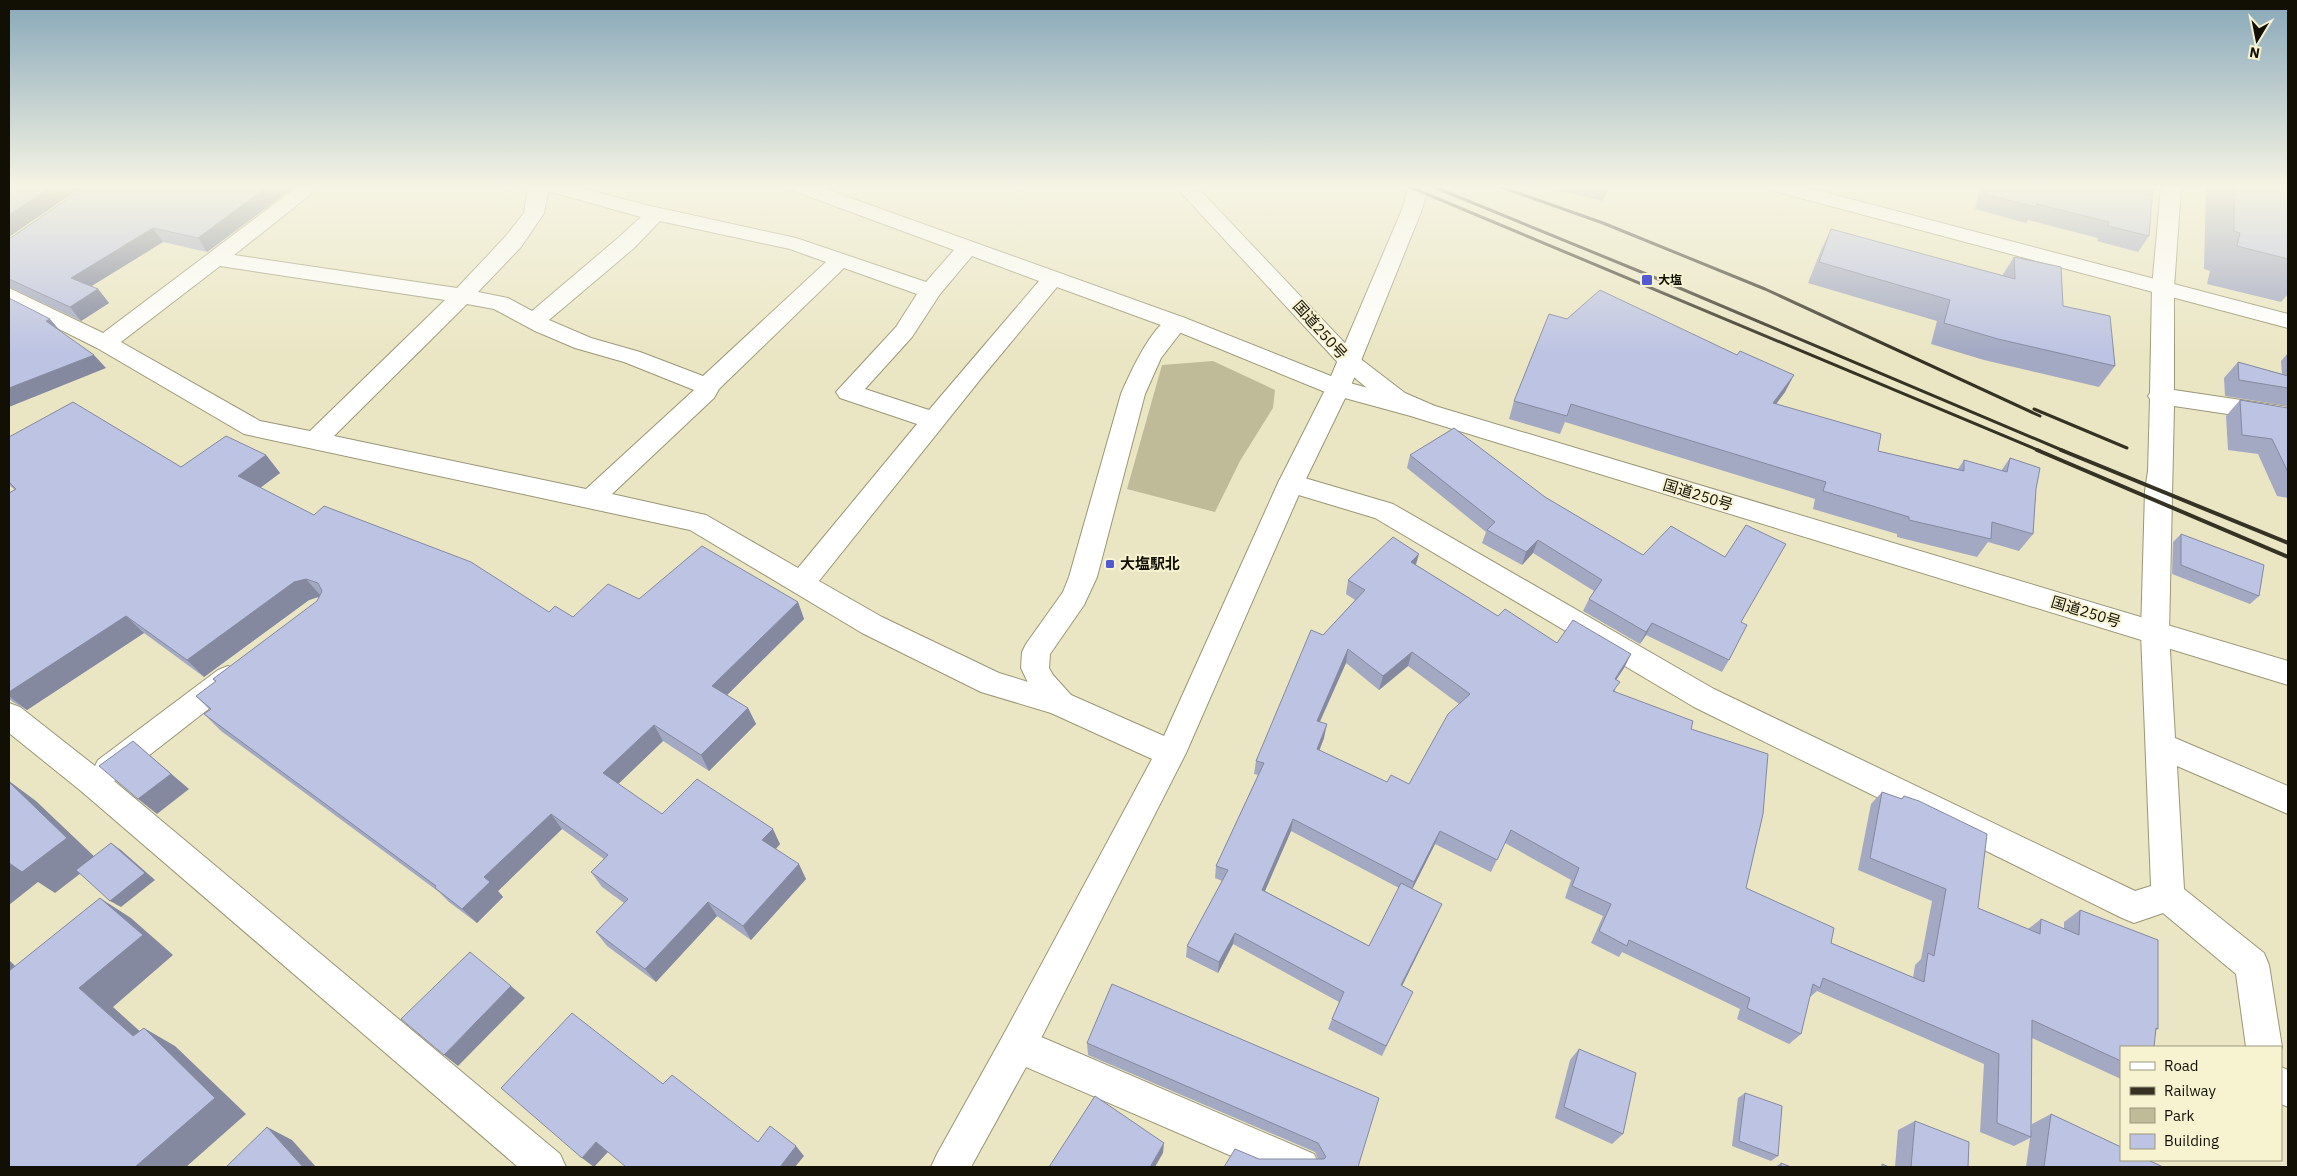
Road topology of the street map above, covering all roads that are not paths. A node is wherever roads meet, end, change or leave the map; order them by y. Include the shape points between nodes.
1 (239, 242) edge
2 (513, 242) edge
3 (627, 242) edge
4 (786, 242) edge
5 (954, 242) edge
6 (1237, 242) edge
7 (1397, 242) edge
8 (1989, 242) edge
9 (2167, 242) edge
10 (968, 247) junction
11 (217, 259) junction
12 (840, 260) junction
13 (1053, 278) junction
14 (2163, 288) junction
15 (930, 291) junction
16 (9, 295) edge
17 (462, 296) junction
18 (534, 321) junction
19 (2288, 321) edge
20 (1177, 323) junction
21 (105, 343) junction
22 (1350, 362) junction
23 (707, 386) junction
24 (1338, 388) junction
25 (2160, 396) junction
26 (1426, 412) junction
27 (2288, 415) edge
28 (934, 421) junction
29 (315, 441) junction
30 (1291, 483) junction
31 (591, 499) junction
32 (801, 584) junction
33 (2155, 633) junction
34 (249, 663) edge
35 (2288, 673) edge
36 (1061, 704) junction
37 (9, 716) edge
38 (2162, 746) junction
39 (1171, 752) junction
40 (92, 782) junction
41 (2288, 800) edge
42 (2168, 896) junction
43 (1018, 1045) junction
44 (2264, 1046) edge
45 (547, 1167) edge
46 (950, 1167) edge
47 (1301, 1167) edge

1 - 11 main road
2 - 17 main road
3 - 18 main road
4 - 12 main road
5 - 10 main road
6 - 22 main road, 国道250号
7 - 22 main road
8 - 14 main road
9 - 14 main road
10 - 13 main road
10 - 15 main road
11 - 17 main road
11 - 21 main road
12 - 15 main road
12 - 23 main road
13 - 20 main road
13 - 28 main road
14 - 19 main road
14 - 25 main road
15 - 28 main road via 922,309 905,332 848,392
16 - 21 main road
17 - 18 main road via 500,303
17 - 29 main road
18 - 23 main road via 583,343 632,357
20 - 24 main road
20 - 36 main road via 1143,366 1132,394 1083,577 1074,597 1036,652 1035,668 1043,684
21 - 29 main road via 253,428
22 - 24 main road
22 - 26 main road, 国道250号 via 1396,399
23 - 31 main road via 706,392
24 - 26 main road
24 - 30 main road
25 - 27 main road
25 - 33 main road via 2161,471
26 - 33 main road, 国道250号
28 - 32 main road
29 - 31 main road
30 - 39 main road
30 - 42 main road via 1384,511 1704,698 2134,907
31 - 32 main road via 697,522
32 - 36 main road via 872,625 991,683
33 - 35 main road, 国道250号
33 - 38 main road
34 - 40 main road
36 - 39 main road
37 - 40 main road
38 - 41 main road
38 - 42 main road
39 - 43 main road
40 - 45 main road
42 - 44 main road via 2252,965
43 - 46 main road
43 - 47 main road

